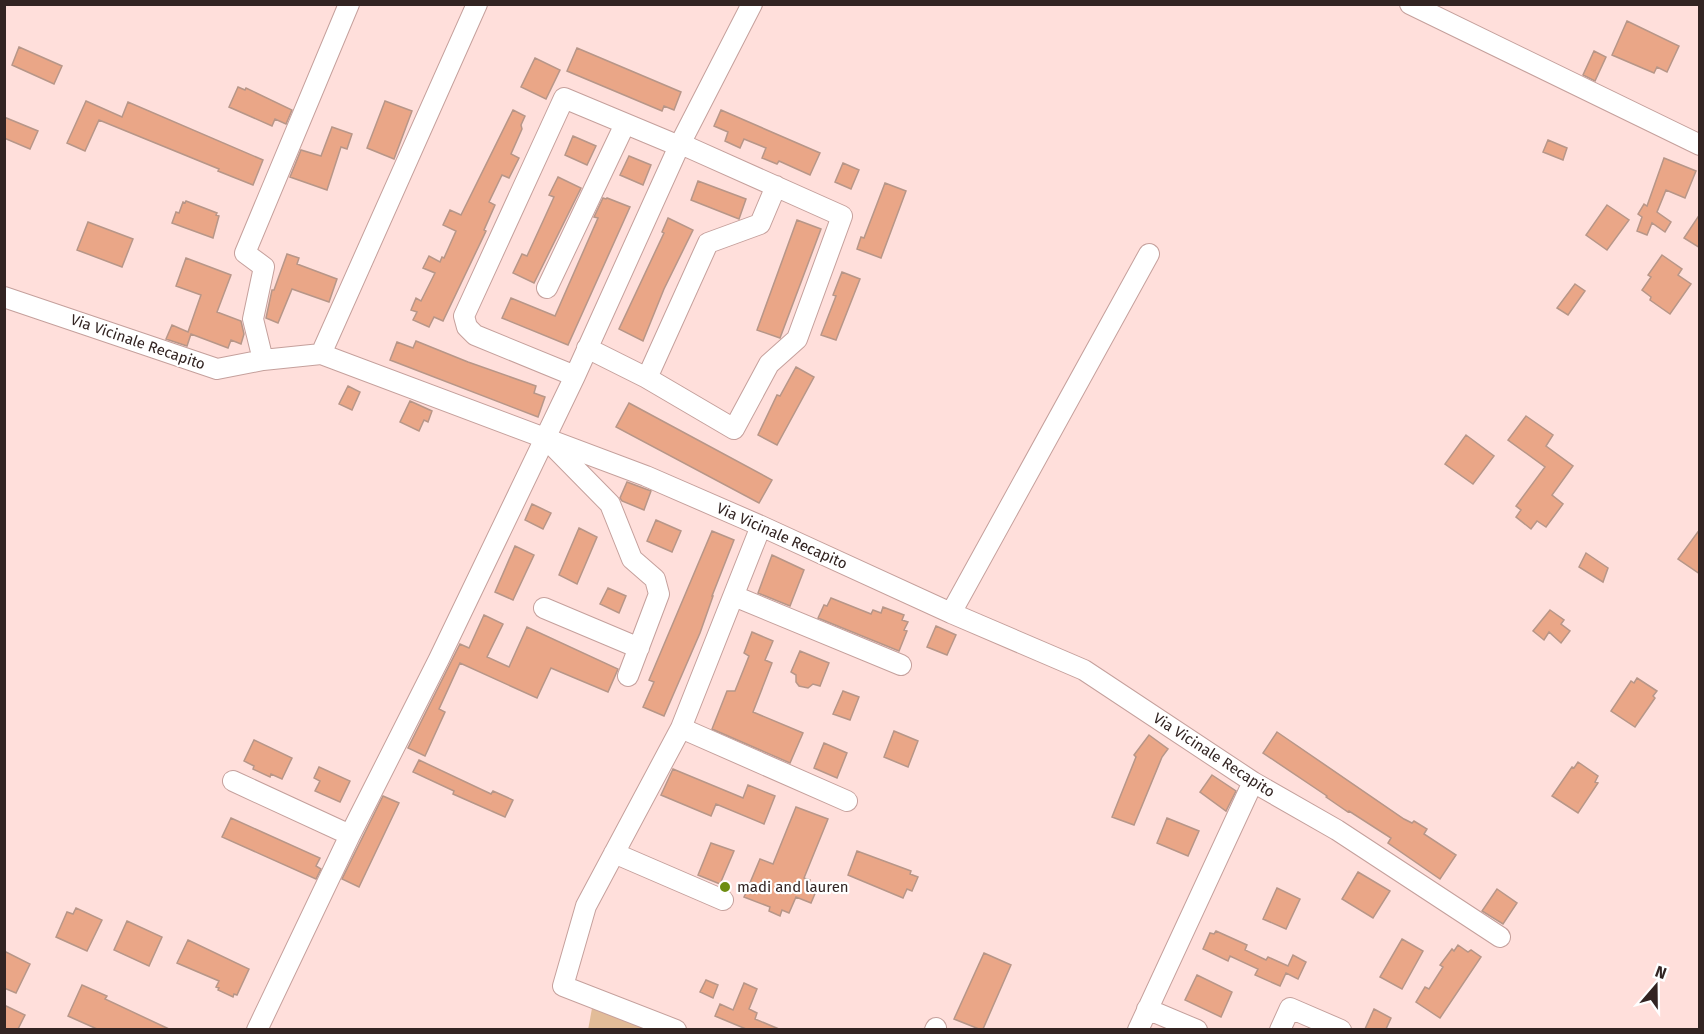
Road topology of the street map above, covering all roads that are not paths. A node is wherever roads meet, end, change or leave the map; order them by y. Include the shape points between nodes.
1 (349, 4) edge
2 (477, 4) edge
3 (752, 4) edge
4 (1410, 4) edge
5 (625, 124) junction
6 (680, 145) junction
7 (1700, 145) edge
8 (776, 186) junction
9 (1149, 254) dead end
10 (547, 288) dead end
11 (4, 297) edge
12 (587, 348) junction
13 (321, 354) junction
14 (263, 360) junction
15 (575, 376) junction
16 (647, 378) junction
17 (544, 438) junction
18 (761, 526) junction
19 (734, 596) junction
20 (544, 608) dead end
21 (951, 613) junction
22 (639, 648) junction
23 (901, 665) dead end
24 (628, 676) dead end
25 (681, 728) junction
26 (233, 781) dead end
27 (1253, 782) junction
28 (847, 801) dead end
29 (350, 835) junction
30 (614, 853) junction
31 (723, 900) dead end
32 (1500, 937) dead end
33 (1147, 1009) junction
34 (257, 1029) edge
35 (676, 1029) edge
36 (1138, 1029) edge
37 (1197, 1029) edge
38 (1280, 1029) edge
39 (1341, 1029) edge

1 - 14 street via 245,253 264,267 253,319
2 - 13 street
3 - 6 street
4 - 7 street
5 - 6 street
5 - 10 street
5 - 15 street via 564,98 464,316 475,335
6 - 8 street
6 - 12 street
8 - 16 street via 760,224 708,243
8 - 16 street via 842,216 797,339 769,364 734,429
9 - 21 street
11 - 14 street, Via Vicinale Recapito via 217,369
12 - 15 street
12 - 16 street
13 - 14 street, Via Vicinale Recapito
13 - 17 street, Via Vicinale Recapito
15 - 17 street
17 - 18 street, Via Vicinale Recapito via 646,476
17 - 22 street via 610,504 632,559 655,579 659,594
17 - 29 street
18 - 19 street
18 - 21 street, Via Vicinale Recapito
19 - 23 street
19 - 25 street
20 - 22 street
21 - 27 street, Via Vicinale Recapito via 1084,670
22 - 24 street
25 - 28 street
25 - 30 street
26 - 29 street
27 - 32 street, Via Vicinale Recapito via 1337,830
27 - 33 street
29 - 34 street
30 - 31 street
30 - 35 street via 586,906 563,986
33 - 36 street
33 - 37 street
38 - 39 street via 1290,1008

